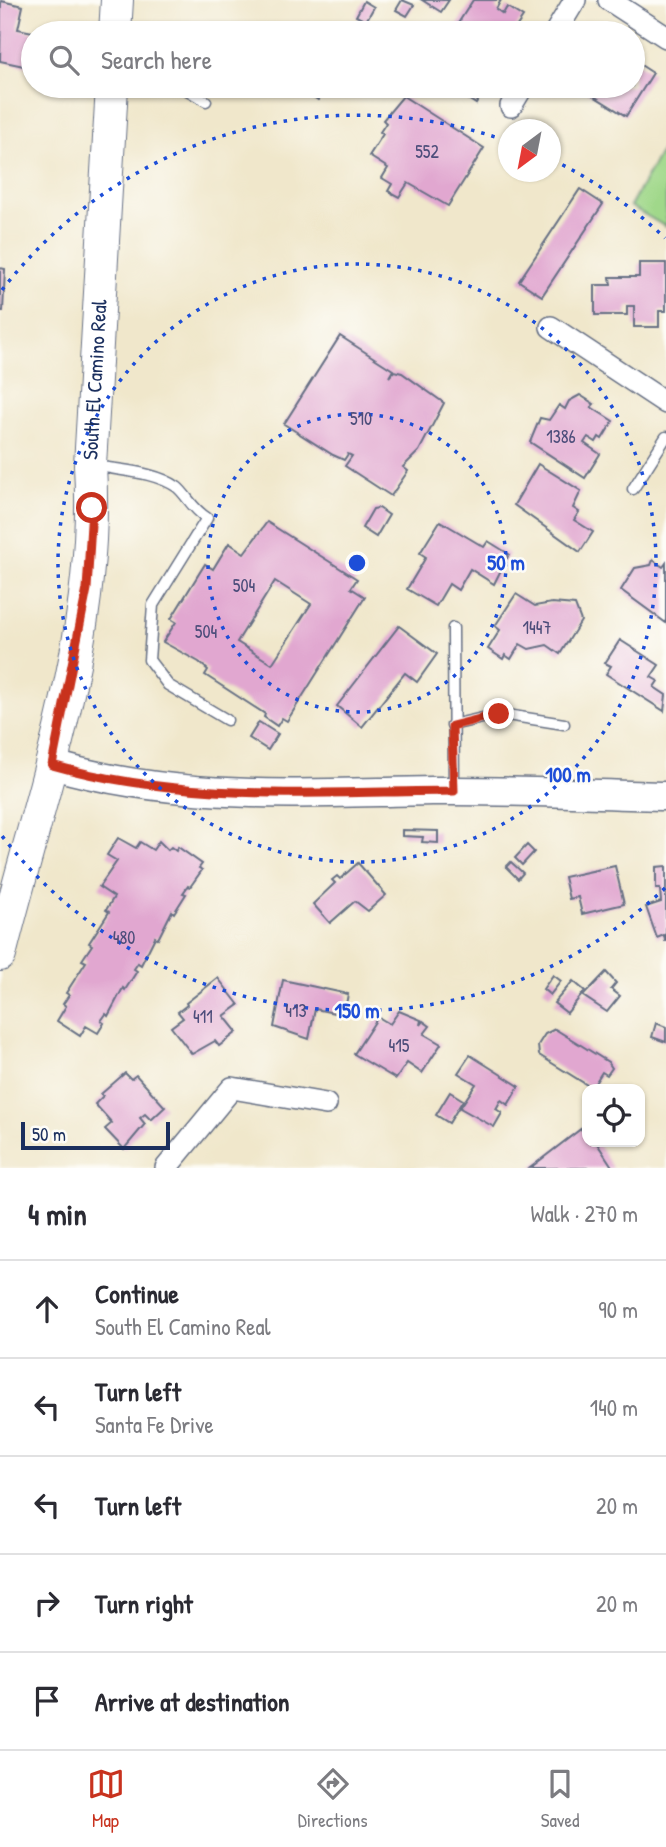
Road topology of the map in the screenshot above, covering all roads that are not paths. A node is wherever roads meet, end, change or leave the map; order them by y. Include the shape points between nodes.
1 (117, 0) edge
2 (575, 0) edge
3 (609, 0) edge
4 (116, 21) edge
5 (562, 21) edge
6 (641, 21) edge
7 (645, 23) edge
8 (666, 37) edge
9 (111, 98) edge
10 (200, 98) edge
11 (516, 98) edge
12 (206, 102) dead end
13 (511, 106) dead end
14 (551, 327) dead end
15 (666, 403) edge
16 (666, 437) edge
17 (90, 465) junction
18 (634, 489) dead end
19 (453, 628) dead end
20 (227, 720) dead end
21 (564, 724) dead end
22 (452, 726) junction
23 (52, 765) junction
24 (454, 791) junction
25 (666, 796) edge
26 (0, 955) edge
27 (326, 1104) dead end
28 (166, 1168) edge

1 - 4 main road
2 - 5 street
3 - 6 street
7 - 8 street
9 - 17 main road, South El Camino Real
10 - 12 lane
11 - 13 street
14 - 15 street
16 - 18 lane
17 - 20 lane via 158,478 179,488 192,509 207,518 153,605 149,660 169,685
17 - 23 main road, South El Camino Real via 87,589
19 - 22 lane
21 - 22 lane via 499,714
22 - 24 lane
23 - 24 main road via 106,781 210,793
23 - 26 main road, South El Camino Real
24 - 25 main road
27 - 28 street via 232,1088

